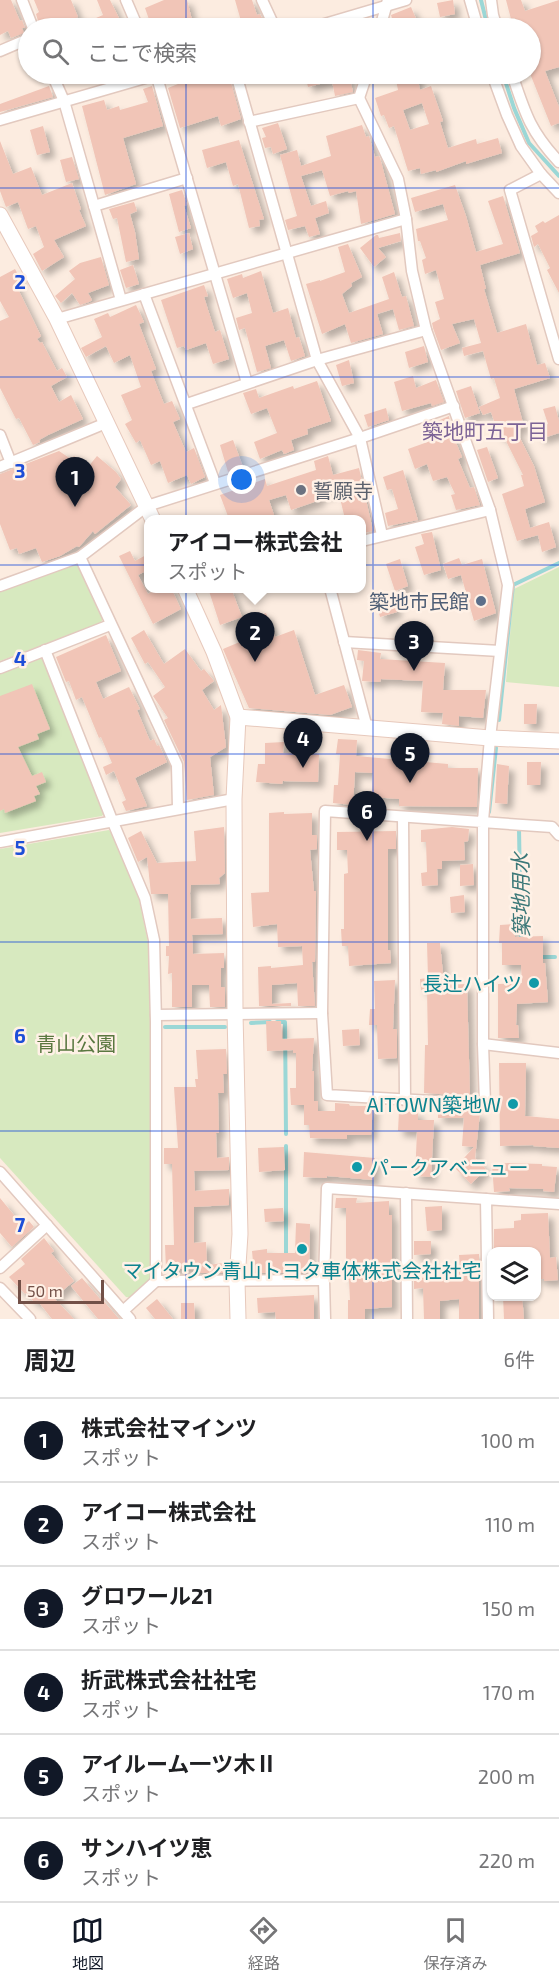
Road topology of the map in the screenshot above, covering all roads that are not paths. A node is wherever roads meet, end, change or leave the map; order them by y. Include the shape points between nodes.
1 (22, 0) edge
2 (126, 0) edge
3 (262, 0) edge
4 (406, 0) edge
5 (470, 0) edge
6 (491, 0) edge
7 (388, 2) edge
8 (29, 18) edge
9 (134, 18) edge
10 (270, 18) edge
11 (341, 18) edge
12 (383, 18) edge
13 (475, 18) edge
14 (494, 18) edge
15 (18, 43) edge
16 (0, 51) edge
17 (56, 84) edge
18 (123, 84) edge
19 (160, 84) edge
20 (239, 84) edge
21 (364, 84) edge
22 (496, 84) edge
23 (515, 84) edge
24 (359, 98) junction
25 (64, 101) junction
26 (0, 120) edge
27 (249, 122) junction
28 (559, 162) edge
29 (541, 174) junction
30 (187, 178) junction
31 (559, 193) edge
32 (94, 206) junction
33 (0, 215) edge
34 (406, 219) junction
35 (286, 255) junction
36 (215, 273) junction
37 (144, 294) junction
38 (122, 300) junction
39 (57, 320) junction
40 (426, 330) junction
41 (559, 359) edge
42 (317, 360) junction
43 (248, 383) junction
44 (187, 404) junction
45 (454, 406) junction
46 (106, 423) junction
47 (0, 435) edge
48 (360, 438) junction
49 (11, 462) junction
50 (0, 467) edge
51 (215, 483) junction
52 (490, 510) junction
53 (150, 513) edge
54 (144, 517) edge
55 (382, 535) junction
56 (366, 540) edge
57 (80, 557) junction
58 (0, 586) edge
59 (191, 593) edge
60 (331, 593) edge
61 (110, 625) junction
62 (344, 642) junction
63 (45, 650) junction
64 (500, 651) junction
65 (0, 668) edge
66 (238, 717) junction
67 (367, 728) junction
68 (490, 738) junction
69 (559, 741) edge
70 (234, 799) junction
71 (178, 808) junction
72 (403, 817) junction
73 (112, 820) junction
74 (483, 821) junction
75 (559, 835) edge
76 (0, 842) edge
77 (235, 1013) junction
78 (322, 1013) junction
79 (156, 1015) junction
80 (483, 1044) junction
81 (559, 1053) edge
82 (405, 1100) junction
83 (0, 1172) edge
84 (406, 1193) junction
85 (486, 1199) junction
86 (559, 1204) edge
87 (47, 1225) junction
88 (0, 1268) edge
89 (324, 1280) junction
90 (156, 1281) junction
91 (237, 1281) junction
92 (0, 1287) edge
93 (127, 1315) edge
94 (30, 1319) edge
95 (238, 1319) edge
96 (325, 1319) edge
97 (407, 1319) edge
98 (488, 1319) edge

1 - 8 street
2 - 9 street
3 - 10 street
4 - 7 street
5 - 13 street
6 - 14 street
7 - 11 street
7 - 12 street
15 - 16 street
17 - 25 street
18 - 25 street
19 - 30 street
20 - 27 street
21 - 24 street
22 - 29 street via 521,146
23 - 28 street via 529,123
24 - 27 street
24 - 34 street via 398,178
25 - 26 street
25 - 32 street
27 - 35 street
29 - 31 street
29 - 41 street via 510,190
30 - 32 street
30 - 36 street
32 - 38 street
33 - 39 street
34 - 35 street
34 - 40 street via 412,271
35 - 36 street
35 - 42 street
36 - 37 street
36 - 43 street
37 - 38 street
37 - 44 street
38 - 39 street
39 - 46 street
40 - 42 street
40 - 45 street
42 - 43 street
42 - 48 street
43 - 44 street
44 - 51 street
45 - 48 street
45 - 52 street
46 - 49 street
46 - 53 street
47 - 49 street
48 - 51 street
48 - 55 street
49 - 50 street
51 - 53 street
52 - 55 street
52 - 64 street via 508,585
54 - 57 street
55 - 56 street
57 - 58 street
57 - 61 street
59 - 66 street
60 - 62 street
61 - 63 street
61 - 71 street via 177,765
62 - 64 street
62 - 67 street
63 - 65 street
63 - 73 street
64 - 68 street
66 - 67 street
66 - 70 street
67 - 68 street
68 - 69 street
68 - 74 street
70 - 71 street
70 - 77 street
71 - 73 street
72 - 74 street
72 - 78 street via 325,811
72 - 82 street
73 - 76 street
73 - 79 street via 145,898 154,940
74 - 75 street via 552,827
74 - 80 street
77 - 78 street
77 - 79 street
77 - 91 street via 240,1234
78 - 82 street via 327,1095
79 - 90 street
80 - 81 street
80 - 82 street via 485,1104
83 - 87 street
84 - 85 street
84 - 89 street via 327,1188
84 - 97 street
85 - 86 street
85 - 98 street
87 - 88 street
87 - 93 street
89 - 91 street
89 - 96 street
90 - 91 street
90 - 93 street
91 - 95 street
92 - 94 street

